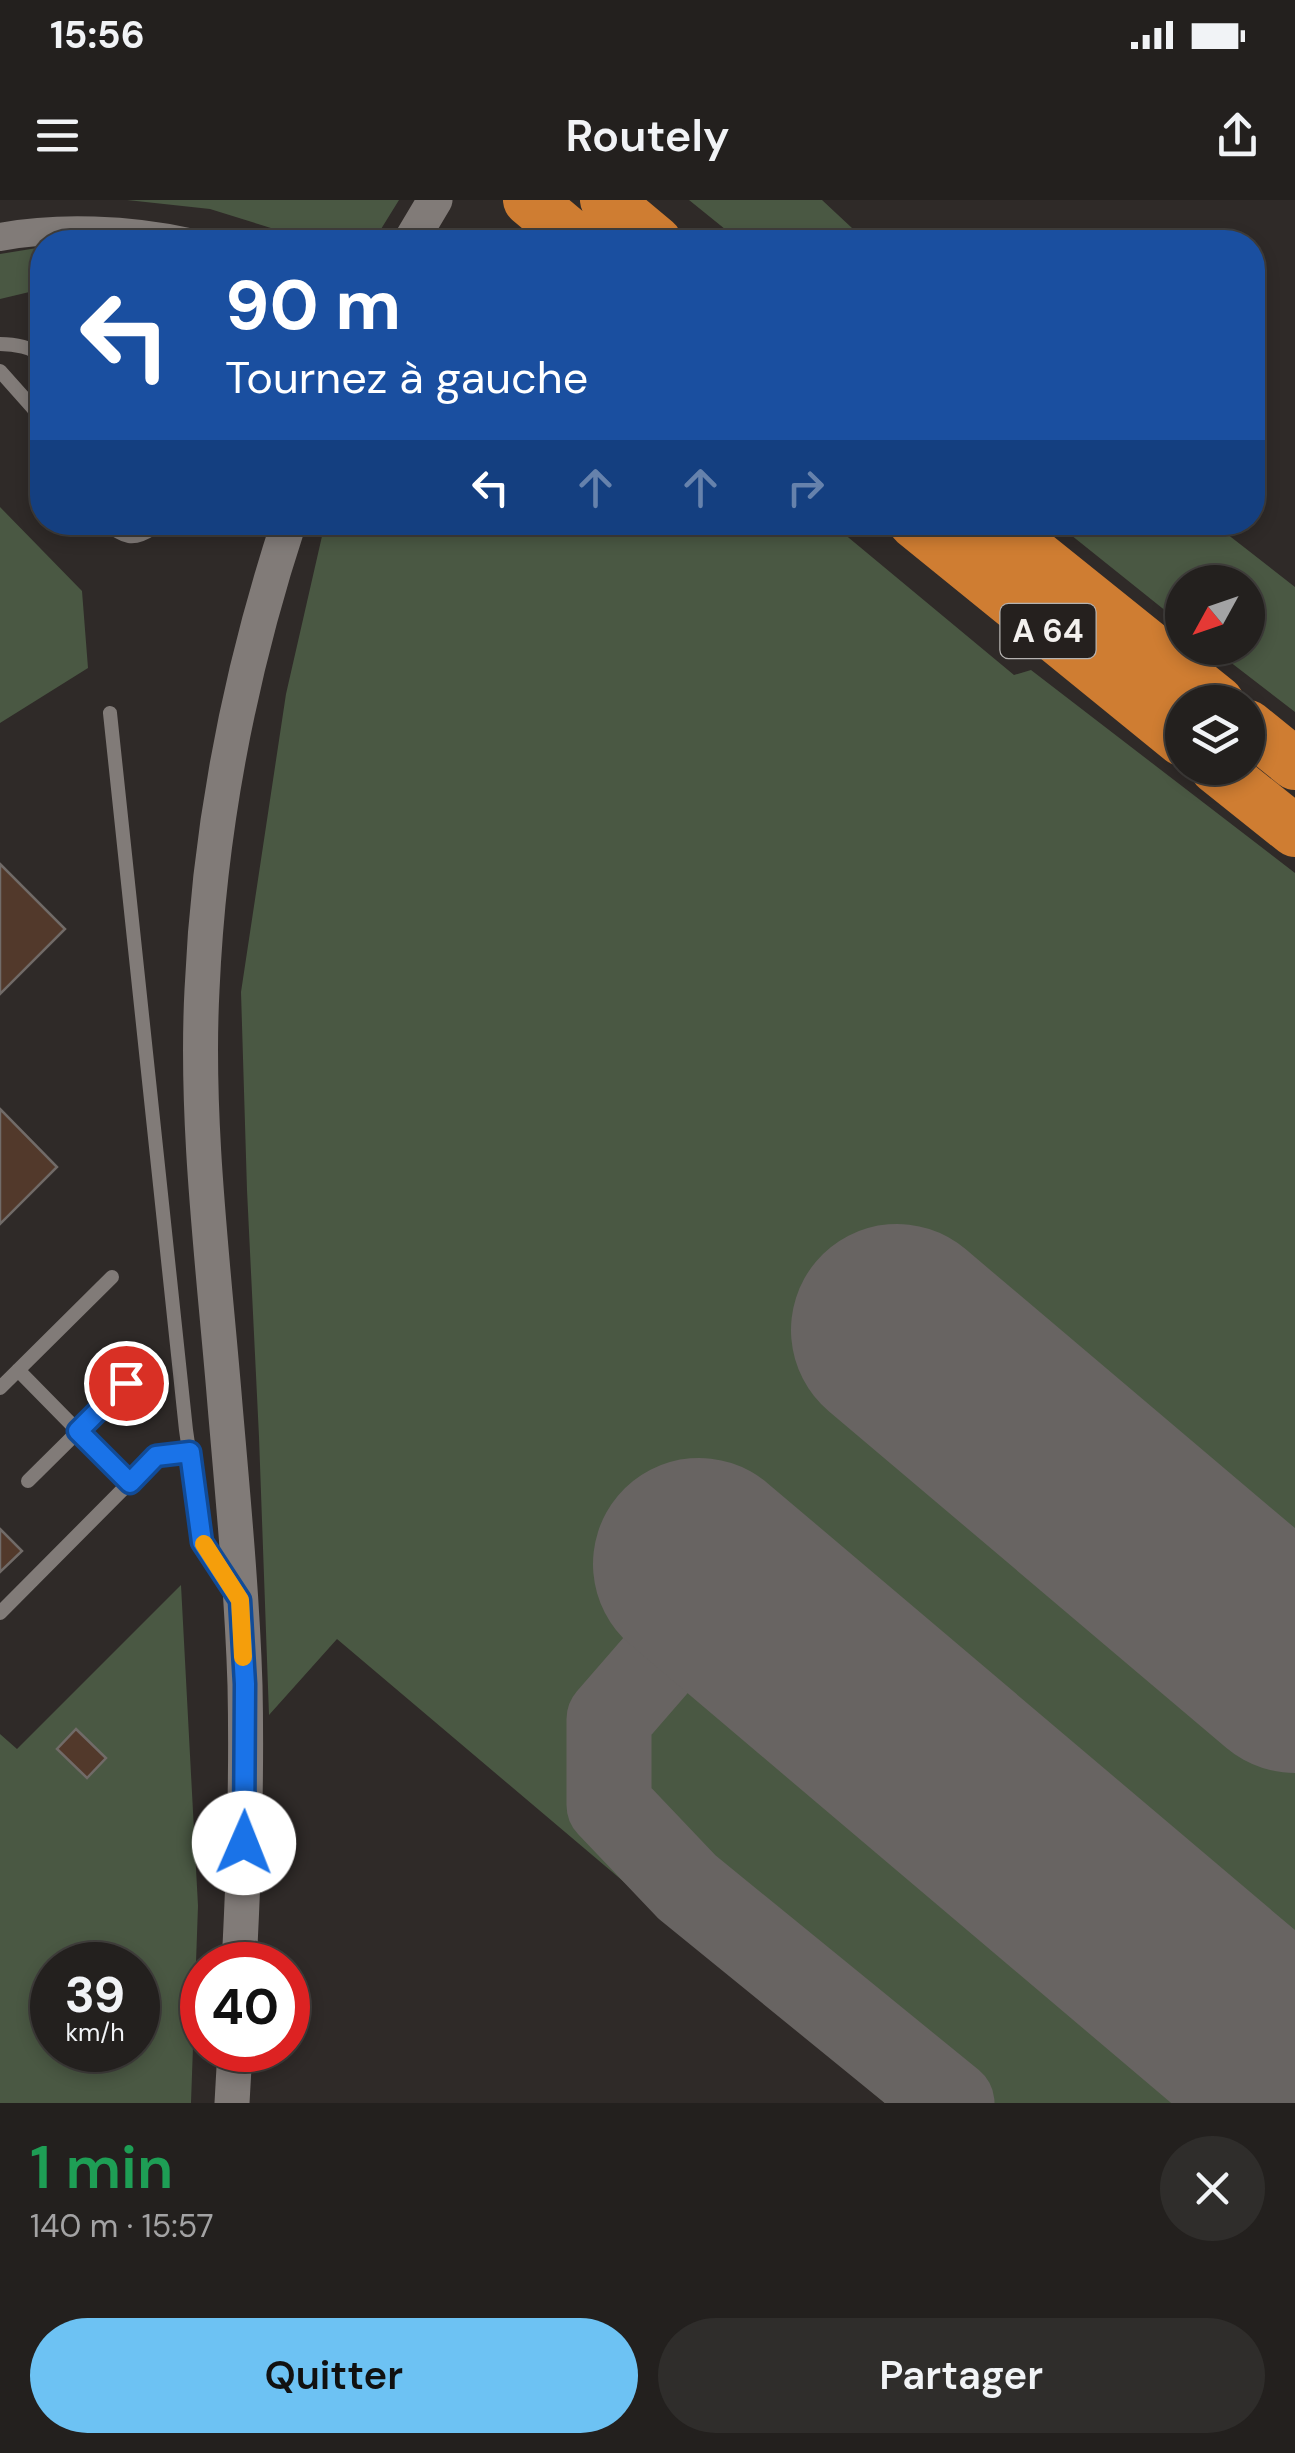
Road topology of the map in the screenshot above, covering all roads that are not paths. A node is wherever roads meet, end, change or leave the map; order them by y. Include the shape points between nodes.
1 (435, 200) edge
2 (529, 200) edge
3 (606, 200) edge
4 (417, 230) edge
5 (565, 230) edge
6 (642, 230) edge
7 (30, 231) edge
8 (0, 238) edge
9 (0, 344) edge
10 (30, 349) edge
11 (0, 371) edge
12 (30, 405) edge
13 (286, 535) edge
14 (930, 535) edge
15 (1010, 535) edge
16 (1197, 685) edge
17 (110, 713) dead end
18 (1165, 726) edge
19 (1265, 740) edge
20 (1295, 764) edge
21 (1237, 785) edge
22 (1295, 831) edge
23 (112, 1277) dead end
24 (18, 1370) junction
25 (126, 1383) dead end
26 (0, 1388) edge
27 (78, 1431) junction
28 (190, 1452) junction
29 (28, 1481) dead end
30 (130, 1483) junction
31 (240, 1600) junction
32 (0, 1613) edge
33 (241, 1942) edge
34 (234, 2072) edge
35 (232, 2103) edge

1 - 4 street
2 - 5 highway
3 - 6 highway
7 - 8 street
9 - 10 lane
11 - 12 lane
13 - 31 street via 239,698 213,862 202,991 202,1112
14 - 18 highway, A 64
15 - 16 highway, A 64
17 - 28 lane
19 - 20 highway
21 - 22 highway
23 - 24 lane
24 - 26 lane
24 - 27 lane
25 - 27 lane
27 - 29 lane
27 - 30 lane
28 - 30 lane via 156,1456
28 - 31 lane via 202,1542
30 - 32 lane
31 - 33 street
34 - 35 street

